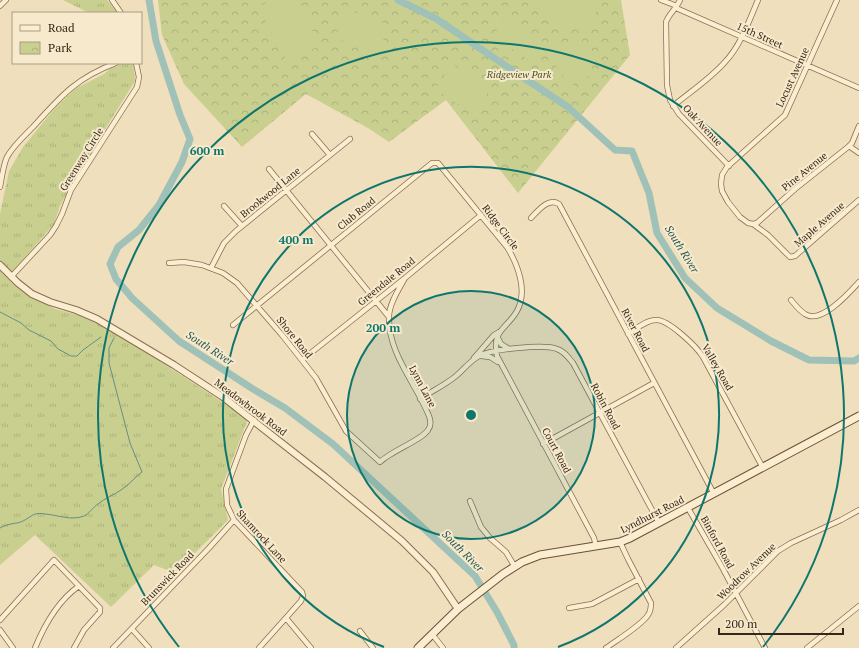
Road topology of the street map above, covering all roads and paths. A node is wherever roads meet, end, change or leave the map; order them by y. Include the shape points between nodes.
1 (6, 0) edge
2 (112, 0) edge
3 (661, 0) edge
4 (680, 0) edge
5 (758, 0) edge
6 (836, 0) edge
7 (0, 6) edge
8 (676, 7) junction
9 (120, 12) edge
10 (742, 36) junction
11 (114, 64) edge
12 (136, 64) edge
13 (807, 66) junction
14 (859, 88) edge
15 (673, 106) junction
16 (859, 126) edge
17 (312, 134) dead end
18 (350, 139) dead end
19 (849, 146) junction
20 (859, 153) edge
21 (330, 156) junction
22 (436, 163) joint
23 (729, 166) junction
24 (268, 169) dead end
25 (0, 187) edge
26 (286, 191) junction
27 (859, 200) edge
28 (224, 206) dead end
29 (481, 215) junction
30 (532, 218) dead end
31 (753, 224) junction
32 (242, 226) junction
33 (330, 245) junction
34 (169, 263) dead end
35 (0, 265) edge
36 (211, 268) junction
37 (11, 277) junction
38 (405, 278) junction
39 (859, 282) edge
40 (791, 300) dead end
41 (376, 301) junction
42 (257, 305) junction
43 (389, 317) junction
44 (233, 325) dead end
45 (498, 334) junction
46 (628, 334) junction
47 (510, 349) junction
48 (504, 350) junction
49 (496, 351) junction
50 (480, 356) junction
51 (302, 360) junction
52 (472, 360) junction
53 (500, 363) junction
54 (654, 383) junction
55 (420, 399) junction
56 (599, 413) junction
57 (859, 416) edge
58 (254, 420) junction
59 (543, 444) junction
60 (380, 462) joint
61 (763, 468) junction
62 (714, 494) junction
63 (470, 501) dead end
64 (688, 508) junction
65 (859, 510) edge
66 (234, 520) junction
67 (660, 523) junction
68 (620, 542) junction
69 (596, 546) junction
70 (514, 567) junction
71 (638, 579) junction
72 (79, 586) junction
73 (736, 594) junction
74 (859, 606) edge
75 (569, 608) dead end
76 (458, 609) junction
77 (286, 618) junction
78 (0, 620) edge
79 (132, 629) junction
80 (0, 630) edge
81 (360, 631) dead end
82 (432, 634) junction
83 (13, 648) edge
84 (35, 648) edge
85 (74, 648) edge
86 (113, 648) edge
87 (149, 648) edge
88 (259, 648) edge
89 (311, 648) edge
90 (373, 648) edge
91 (418, 648) edge
92 (443, 648) edge
93 (606, 648) edge
94 (677, 648) edge
95 (765, 648) edge
96 (807, 648) edge

1 - 7 street
2 - 9 street
3 - 8 street, 15th Street
4 - 8 street, Oak Avenue
5 - 10 street
6 - 13 street, Locust Avenue
8 - 10 street, 15th Street
8 - 15 street, Oak Avenue via 666,19 665,26 668,92
10 - 13 street, 15th Street
10 - 15 street via 724,63
11 - 25 street via 83,78 58,98 10,153 4,165
12 - 37 street, Greenway Circle via 139,77 137,87 71,190 59,221 50,235
13 - 14 street, 15th Street
13 - 23 street, Locust Avenue via 786,113
15 - 23 street, Oak Avenue
16 - 19 street, Pine Avenue
17 - 21 street
18 - 21 street, Brookwood Lane
19 - 20 street
19 - 31 street, Pine Avenue
21 - 26 street, Brookwood Lane
22 - 29 street, Ridge Circle
22 - 33 street, Club Road
23 - 31 street via 724,171 721,189 740,217 748,224
24 - 26 street
26 - 32 street, Brookwood Lane
26 - 33 street
27 - 31 street, Maple Avenue via 793,257 788,256
28 - 32 street
29 - 38 street, Greendale Road
29 - 45 street, Ridge Circle via 512,254 521,281 519,306
30 - 46 street, River Road via 546,204 559,204
32 - 36 street, Brookwood Lane via 224,243
33 - 41 street
33 - 42 street, Club Road
34 - 36 street, Shore Road via 193,263
35 - 37 street, Meadowbrook Road
36 - 42 street, Shore Road via 237,283
37 - 58 street, Meadowbrook Road via 40,298 87,314 124,334 207,386
38 - 41 street, Greendale Road
38 - 43 street, Lynn Lane via 397,292
39 - 40 street via 819,316 804,314
41 - 43 street
41 - 51 street, Greendale Road
42 - 44 street, Club Road
42 - 51 street, Shore Road
43 - 55 street, Lynn Lane via 395,348
45 - 47 street via 501,344
45 - 49 street
45 - 52 street, Ridge Circle via 494,334
46 - 54 street, River Road
46 - 61 street, Valley Road via 657,319 695,346
47 - 48 street, Robin Road
47 - 56 street, Robin Road via 551,347 563,352 573,363
48 - 49 street, Robin Road
48 - 53 street
49 - 50 street, Ridge Circle
49 - 53 street, Court Road
50 - 52 street, Ridge Circle
50 - 53 street via 490,357
51 - 60 street, Shore Road via 323,389 346,430
52 - 55 street, Ridge Circle via 455,376
53 - 59 street, Court Road
54 - 56 street
54 - 62 street, River Road
55 - 60 street, Lynn Lane via 430,418 429,430
56 - 59 street
56 - 67 street, Robin Road
57 - 61 main road, Lyndhurst Road
58 - 66 street, Shamrock Lane via 226,489 227,505
58 - 76 street, Meadowbrook Road via 402,541 433,572
59 - 69 street, Court Road
61 - 62 main road, Lyndhurst Road
62 - 64 main road, Lyndhurst Road
63 - 70 street via 481,528 506,552
64 - 67 main road, Lyndhurst Road
64 - 73 street, Binford Road
65 - 73 street, Woodrow Avenue via 782,549
66 - 77 street, Shamrock Lane via 303,594 302,599
66 - 79 street, Brunswick Road
67 - 68 main road, Lyndhurst Road
68 - 69 main road, Lyndhurst Road
68 - 71 street
69 - 70 main road, Lyndhurst Road via 540,555
70 - 76 main road, Lyndhurst Road
71 - 75 street via 592,604
71 - 93 street via 651,603 650,611 645,619
72 - 78 street via 54,560
72 - 84 street via 54,614
72 - 85 street via 100,610
73 - 94 street, Woodrow Avenue
73 - 95 street, Binford Road
74 - 96 street
76 - 82 main road, Lyndhurst Road
77 - 88 street
77 - 89 street
79 - 86 street, Brunswick Road
79 - 87 street
80 - 83 street
81 - 90 street
82 - 91 main road, Lyndhurst Road
82 - 92 street

